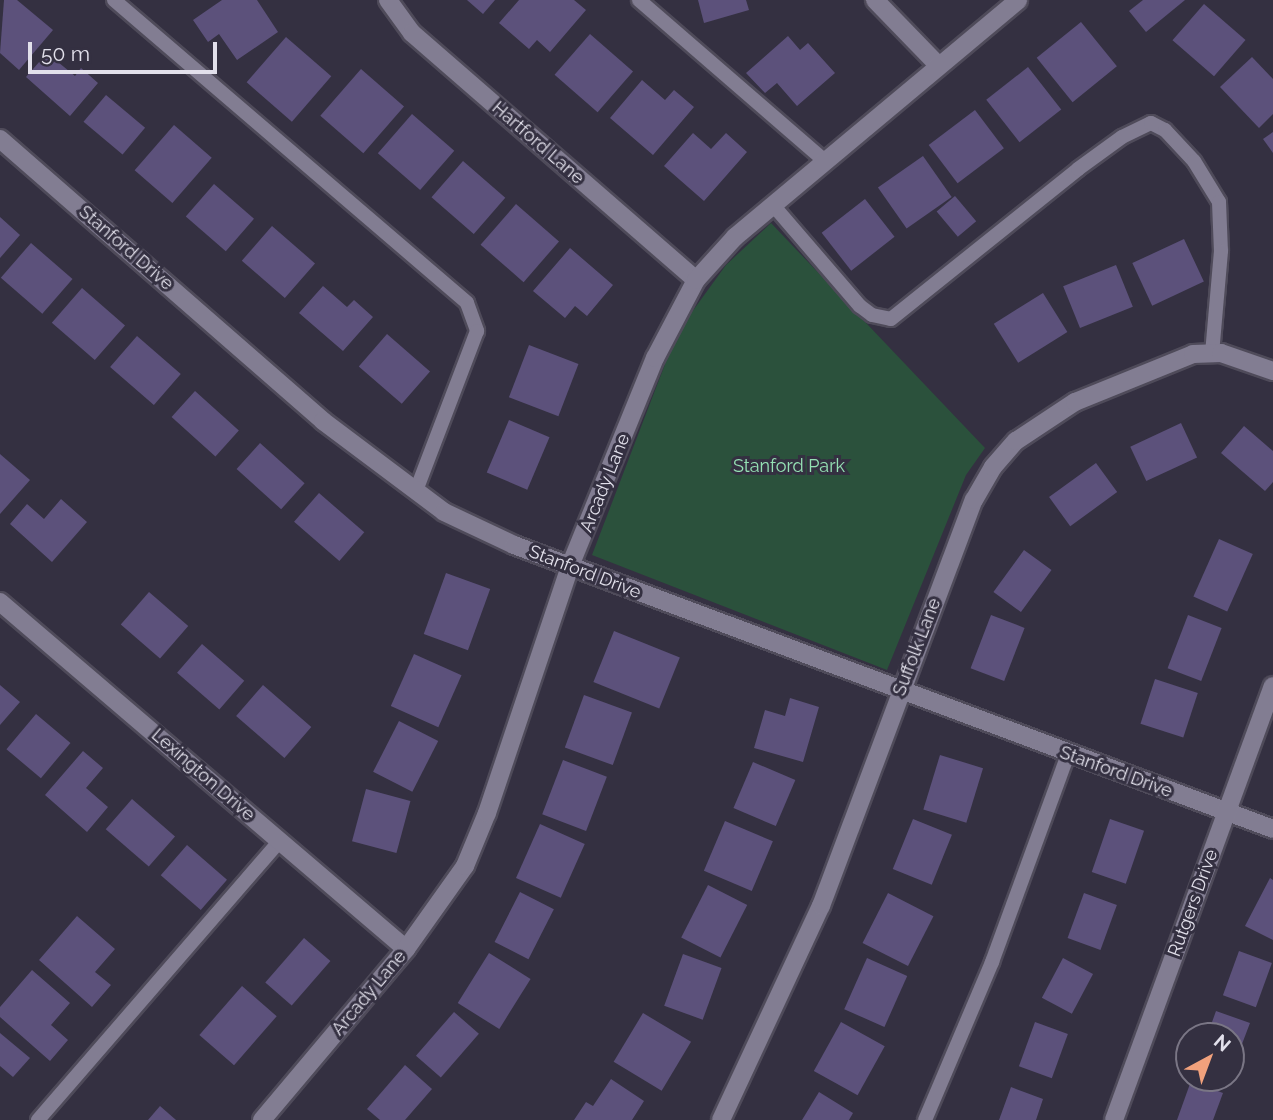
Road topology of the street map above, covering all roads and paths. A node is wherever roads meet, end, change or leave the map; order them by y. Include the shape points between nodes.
1 (114, 0) edge
2 (388, 0) edge
3 (639, 0) edge
4 (875, 0) edge
5 (1018, 0) edge
6 (938, 65) junction
7 (0, 139) edge
8 (825, 161) junction
9 (773, 205) junction
10 (696, 280) junction
11 (1212, 354) junction
12 (1273, 371) edge
13 (416, 491) junction
14 (570, 566) junction
15 (0, 602) edge
16 (1273, 687) edge
17 (900, 691) junction
18 (1068, 754) junction
19 (1226, 812) junction
20 (1273, 829) edge
21 (280, 841) junction
22 (406, 949) junction
23 (38, 1120) edge
24 (262, 1120) edge
25 (721, 1120) edge
26 (925, 1120) edge
27 (1114, 1120) edge

1 - 13 lane via 467,303 477,331
2 - 10 street, Hartford Lane via 412,33
3 - 8 lane
4 - 6 street
5 - 6 street, Arcady Lane
6 - 8 street, Arcady Lane
7 - 13 street, Stanford Drive via 323,421
8 - 9 street, Arcady Lane
9 - 10 street, Arcady Lane via 735,237
9 - 11 lane via 860,306 872,315 891,318 1078,169 1122,137 1151,123 1165,130 1194,161 1219,202 1221,251
10 - 14 street, Arcady Lane via 655,358
11 - 12 street, Suffolk Lane
11 - 17 street, Suffolk Lane via 1193,354 1075,402 1016,441 993,467 974,500
13 - 14 street, Stanford Drive via 476,529
14 - 17 street, Stanford Drive
14 - 22 street, Arcady Lane via 465,866
15 - 21 street, Lexington Drive
16 - 19 street, Rutgers Drive
17 - 18 street, Stanford Drive
17 - 25 street, Suffolk Lane via 821,906
18 - 19 street, Stanford Drive
18 - 26 lane via 992,962
19 - 20 street, Stanford Drive
19 - 27 street, Rutgers Drive
21 - 22 street, Lexington Drive
21 - 23 lane
22 - 24 street, Arcady Lane

